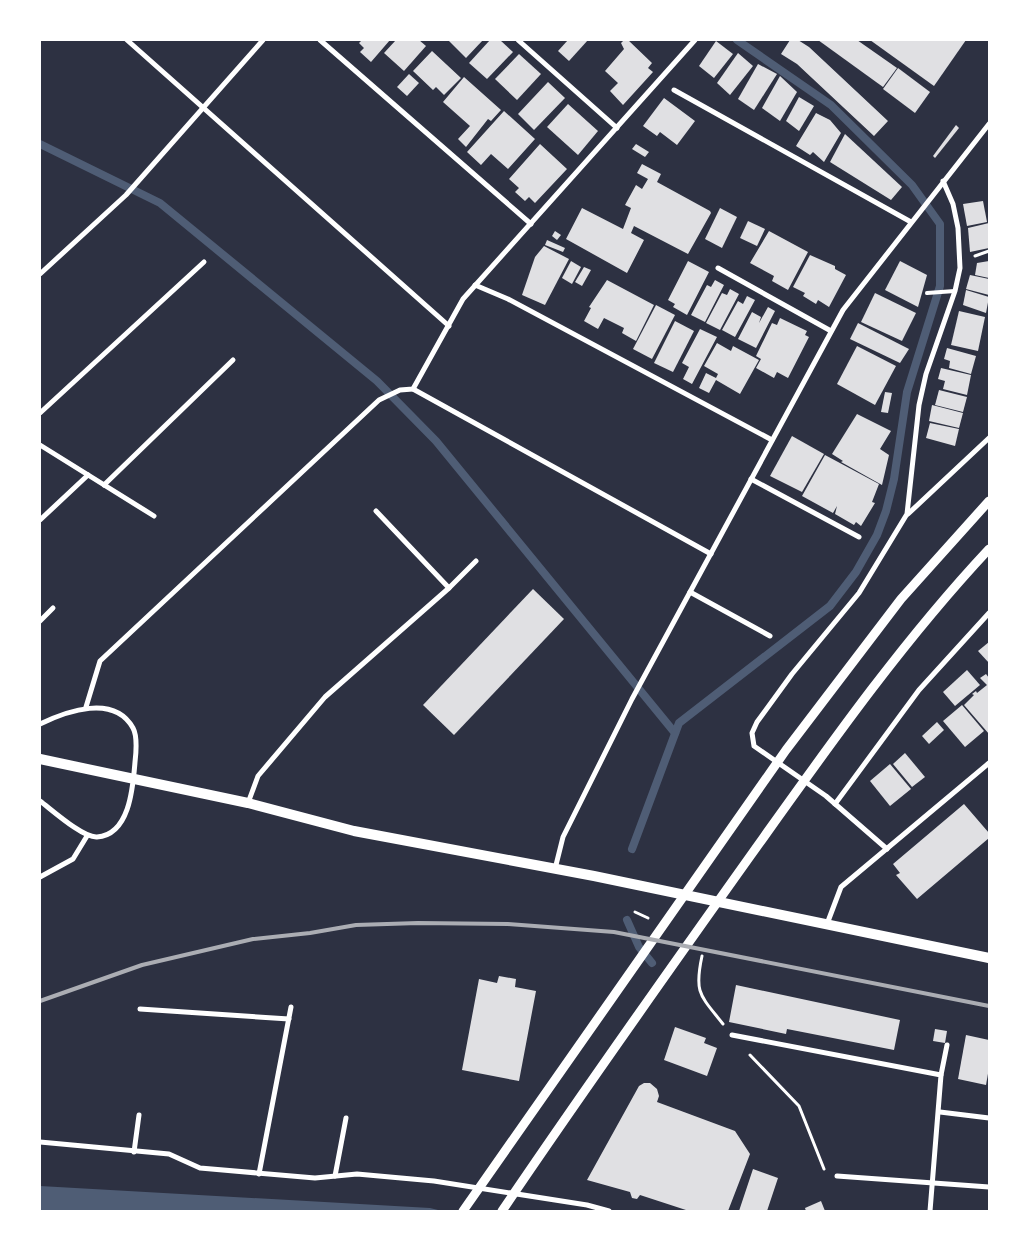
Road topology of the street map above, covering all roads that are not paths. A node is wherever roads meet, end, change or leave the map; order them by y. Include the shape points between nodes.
1 (127, 40) edge
2 (263, 40) edge
3 (320, 40) edge
4 (518, 40) edge
5 (695, 40) edge
6 (674, 90) dead end
7 (203, 108) junction
8 (989, 124) edge
9 (617, 128) junction
10 (944, 181) junction
11 (911, 222) junction
12 (531, 224) junction
13 (204, 262) dead end
14 (718, 268) dead end
15 (40, 274) edge
16 (475, 286) junction
17 (955, 291) junction
18 (927, 293) dead end
19 (449, 326) junction
20 (831, 331) junction
21 (233, 360) dead end
22 (413, 389) junction
23 (40, 413) edge
24 (989, 438) edge
25 (772, 440) junction
26 (40, 445) edge
27 (88, 475) junction
28 (751, 479) junction
29 (104, 485) junction
30 (989, 501) edge
31 (376, 511) dead end
32 (907, 514) junction
33 (154, 516) dead end
34 (40, 520) edge
35 (859, 537) dead end
36 (989, 549) edge
37 (711, 554) junction
38 (476, 561) dead end
39 (449, 588) junction
40 (690, 592) junction
41 (54, 608) dead end
42 (989, 613) edge
43 (40, 621) edge
44 (770, 636) dead end
45 (86, 707) junction
46 (40, 724) edge
47 (40, 759) edge
48 (989, 763) edge
49 (134, 779) junction
50 (40, 801) edge
51 (248, 804) junction
52 (835, 804) junction
53 (87, 836) junction
54 (887, 849) junction
55 (555, 869) junction
56 (40, 877) edge
57 (827, 924) junction
58 (989, 958) edge
59 (291, 1007) dead end
60 (140, 1009) dead end
61 (289, 1019) junction
62 (732, 1035) road end
63 (947, 1044) dead end
64 (941, 1075) junction
65 (940, 1112) junction
66 (139, 1115) dead end
67 (346, 1118) dead end
68 (989, 1118) edge
69 (40, 1142) edge
70 (134, 1152) junction
71 (258, 1174) junction
72 (335, 1176) junction
73 (837, 1176) road end
74 (932, 1182) junction
75 (989, 1187) edge
76 (463, 1211) edge
77 (502, 1211) edge
78 (609, 1211) edge
79 (930, 1211) edge

1 - 7 street
2 - 7 street
3 - 12 street
4 - 9 street
5 - 9 street
6 - 11 street
7 - 15 street via 126,195
7 - 19 street
8 - 10 street
9 - 12 street
10 - 11 street
10 - 17 street via 958,228 960,268
11 - 20 street via 843,310
12 - 16 street
13 - 23 street
14 - 20 street
16 - 19 street via 462,299
16 - 25 street via 508,299
17 - 18 lane
17 - 32 street via 923,390
19 - 22 street
20 - 25 street
21 - 29 street
22 - 37 street
22 - 45 street via 400,390 379,400 100,660
24 - 32 street
25 - 28 street
26 - 27 street
27 - 29 street
27 - 34 street
28 - 35 street
28 - 37 street
29 - 33 street
30 - 76 street via 929,566 875,632 786,750
31 - 39 street
32 - 52 street via 859,593 792,674 752,733 754,746
36 - 77 street via 900,653 826,751 579,1096
37 - 40 street
38 - 39 street
39 - 51 street via 325,697 258,776
40 - 44 street
40 - 55 street via 563,837
41 - 43 street
42 - 52 street via 920,690
45 - 46 street
45 - 49 street via 118,713 134,728
47 - 49 main road
48 - 54 street
49 - 51 main road
49 - 53 street via 129,804 116,829 98,837
50 - 53 street
51 - 55 main road via 354,831
52 - 54 street
53 - 56 street via 73,859
54 - 57 street via 841,887
55 - 57 main road
57 - 58 main road
59 - 61 street
60 - 61 street
61 - 71 street
62 - 64 street
63 - 64 street
64 - 65 street
65 - 68 street
65 - 74 street
66 - 70 street
67 - 72 street
69 - 70 street
70 - 71 street via 169,1154 200,1168
71 - 72 street via 315,1178
72 - 78 street via 357,1174 434,1181
73 - 74 street
74 - 75 street
74 - 79 street

